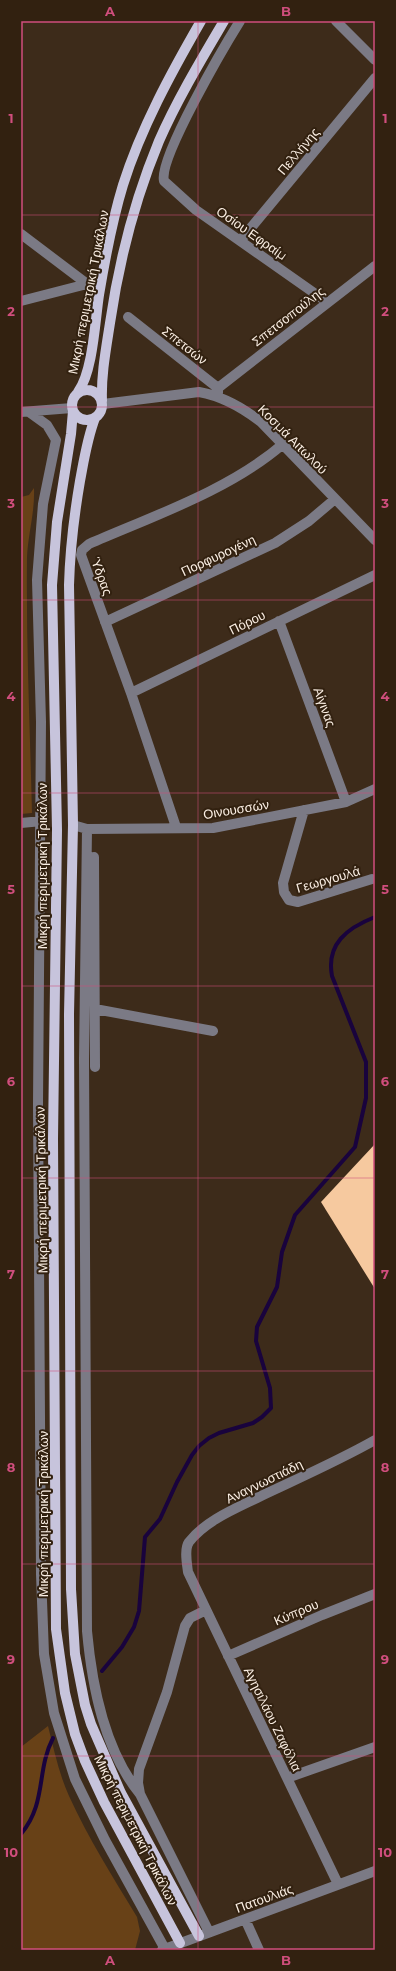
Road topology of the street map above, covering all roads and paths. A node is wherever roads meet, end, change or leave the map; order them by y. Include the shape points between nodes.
1 (201, 21) edge
2 (224, 21) edge
3 (240, 21) edge
4 (336, 21) edge
5 (375, 60) edge
6 (375, 78) edge
7 (21, 234) edge
8 (240, 241) junction
9 (375, 266) edge
10 (87, 284) junction
11 (99, 293) junction
12 (21, 300) edge
13 (327, 302) junction
14 (128, 317) dead end
15 (78, 392) junction
16 (218, 393) junction
17 (102, 403) junction
18 (73, 410) junction
19 (25, 412) edge
20 (95, 418) junction
21 (283, 444) junction
22 (334, 499) junction
23 (375, 540) edge
24 (375, 575) edge
25 (105, 622) junction
26 (279, 622) junction
27 (131, 693) junction
28 (375, 789) edge
29 (346, 802) junction
30 (304, 810) junction
31 (42, 821) junction
32 (21, 823) edge
33 (73, 825) junction
34 (176, 827) junction
35 (90, 829) junction
36 (372, 879) dead end
37 (95, 1009) junction
38 (213, 1031) dead end
39 (95, 1067) dead end
40 (375, 1440) edge
41 (187, 1564) joint
42 (375, 1594) edge
43 (206, 1610) junction
44 (228, 1656) junction
45 (375, 1747) edge
46 (287, 1778) junction
47 (140, 1794) junction
48 (375, 1872) edge
49 (338, 1884) junction
50 (245, 1919) junction
51 (209, 1932) junction
52 (199, 1936) junction
53 (180, 1943) junction
54 (163, 1949) edge
55 (259, 1950) edge

1 - 11 main road, Μικρή περιμετρική Τρικάλων via 163,91 123,186
2 - 17 main road, Μικρή περιμετρική Τρικάλων via 160,140 131,222 113,304 103,370
3 - 8 street, Οσίου Εφραίμ via 182,129 163,178 196,210
4 - 5 street
6 - 8 street, Πελλήνης
7 - 10 street
8 - 13 street, Οσίου Εφραίμ
9 - 13 street, Σπετσοπούλης
10 - 11 street
10 - 12 street
11 - 15 main road, Μικρή περιμετρική Τρικάλων via 87,373
13 - 16 street, Σπετσοπούλης
14 - 16 street, Σπετσών
15 - 17 main road, Μικρή περιμετρική Τρικάλων via 93,390
15 - 18 main road, Μικρή περιμετρική Τρικάλων via 73,399
16 - 17 street, Κοσμά Αιτωλού via 199,392
16 - 21 street, Κοσμά Αιτωλού via 250,414
17 - 20 main road, Μικρή περιμετρική Τρικάλων via 101,411
18 - 19 street
18 - 20 main road via 84,420
18 - 53 main road, Μικρή περιμετρική Τρικάλων via 57,522 52,585 57,830 53,1116 56,1629 66,1698 85,1761 107,1808
19 - 31 street via 47,426 56,440 43,504 38,565
20 - 33 main road, Μικρή περιμετρική Τρικάλων via 86,446 70,552
21 - 22 street, Κοσμά Αιτωλού
21 - 25 street, Ύδρας via 266,459 233,479 89,544 82,550 81,555
22 - 23 street, Κοσμά Αιτωλού
22 - 25 street, Πορφυρογένη via 303,526 275,543
24 - 26 street, Πόρου
25 - 27 street, Ύδρας
26 - 27 street, Πόρου
26 - 29 street, Αίγινας
27 - 34 street, Ύδρας
28 - 29 street, Οινουσσών
29 - 30 street, Οινουσσών
30 - 34 street, Οινουσσών via 212,828
30 - 36 street, Γεωργουλά via 284,883 289,900 298,902
31 - 32 street
31 - 54 street via 38,1104 41,1574 44,1662 57,1722 78,1785
33 - 35 street, Οινουσσών
33 - 52 main road, Μικρή περιμετρική Τρικάλων via 69,1037 71,1589 75,1654 85,1705 97,1741 121,1793
34 - 35 street, Οινουσσών
35 - 37 street
35 - 47 street via 84,1059 87,1630 93,1675 103,1718 123,1766
37 - 38 street
37 - 39 street
40 - 41 street, Αναγνωστιάδη via 235,1509 203,1528 188,1543
41 - 43 street, Αγησιλάου Ζαφόλια via 188,1572
42 - 44 street, Κύπρου
43 - 44 street, Αγησιλάου Ζαφόλια
43 - 47 street via 190,1618 185,1626 162,1710 139,1769
44 - 46 street, Αγησιλάου Ζαφόλια
45 - 46 street
46 - 49 street, Αγησιλάου Ζαφόλια
47 - 51 street
48 - 49 street, Πατουλιάς
49 - 50 street, Πατουλιάς
50 - 51 street, Πατουλιάς
50 - 55 street
51 - 52 street, Πατουλιάς
52 - 53 street, Πατουλιάς
53 - 54 street, Πατουλιάς

